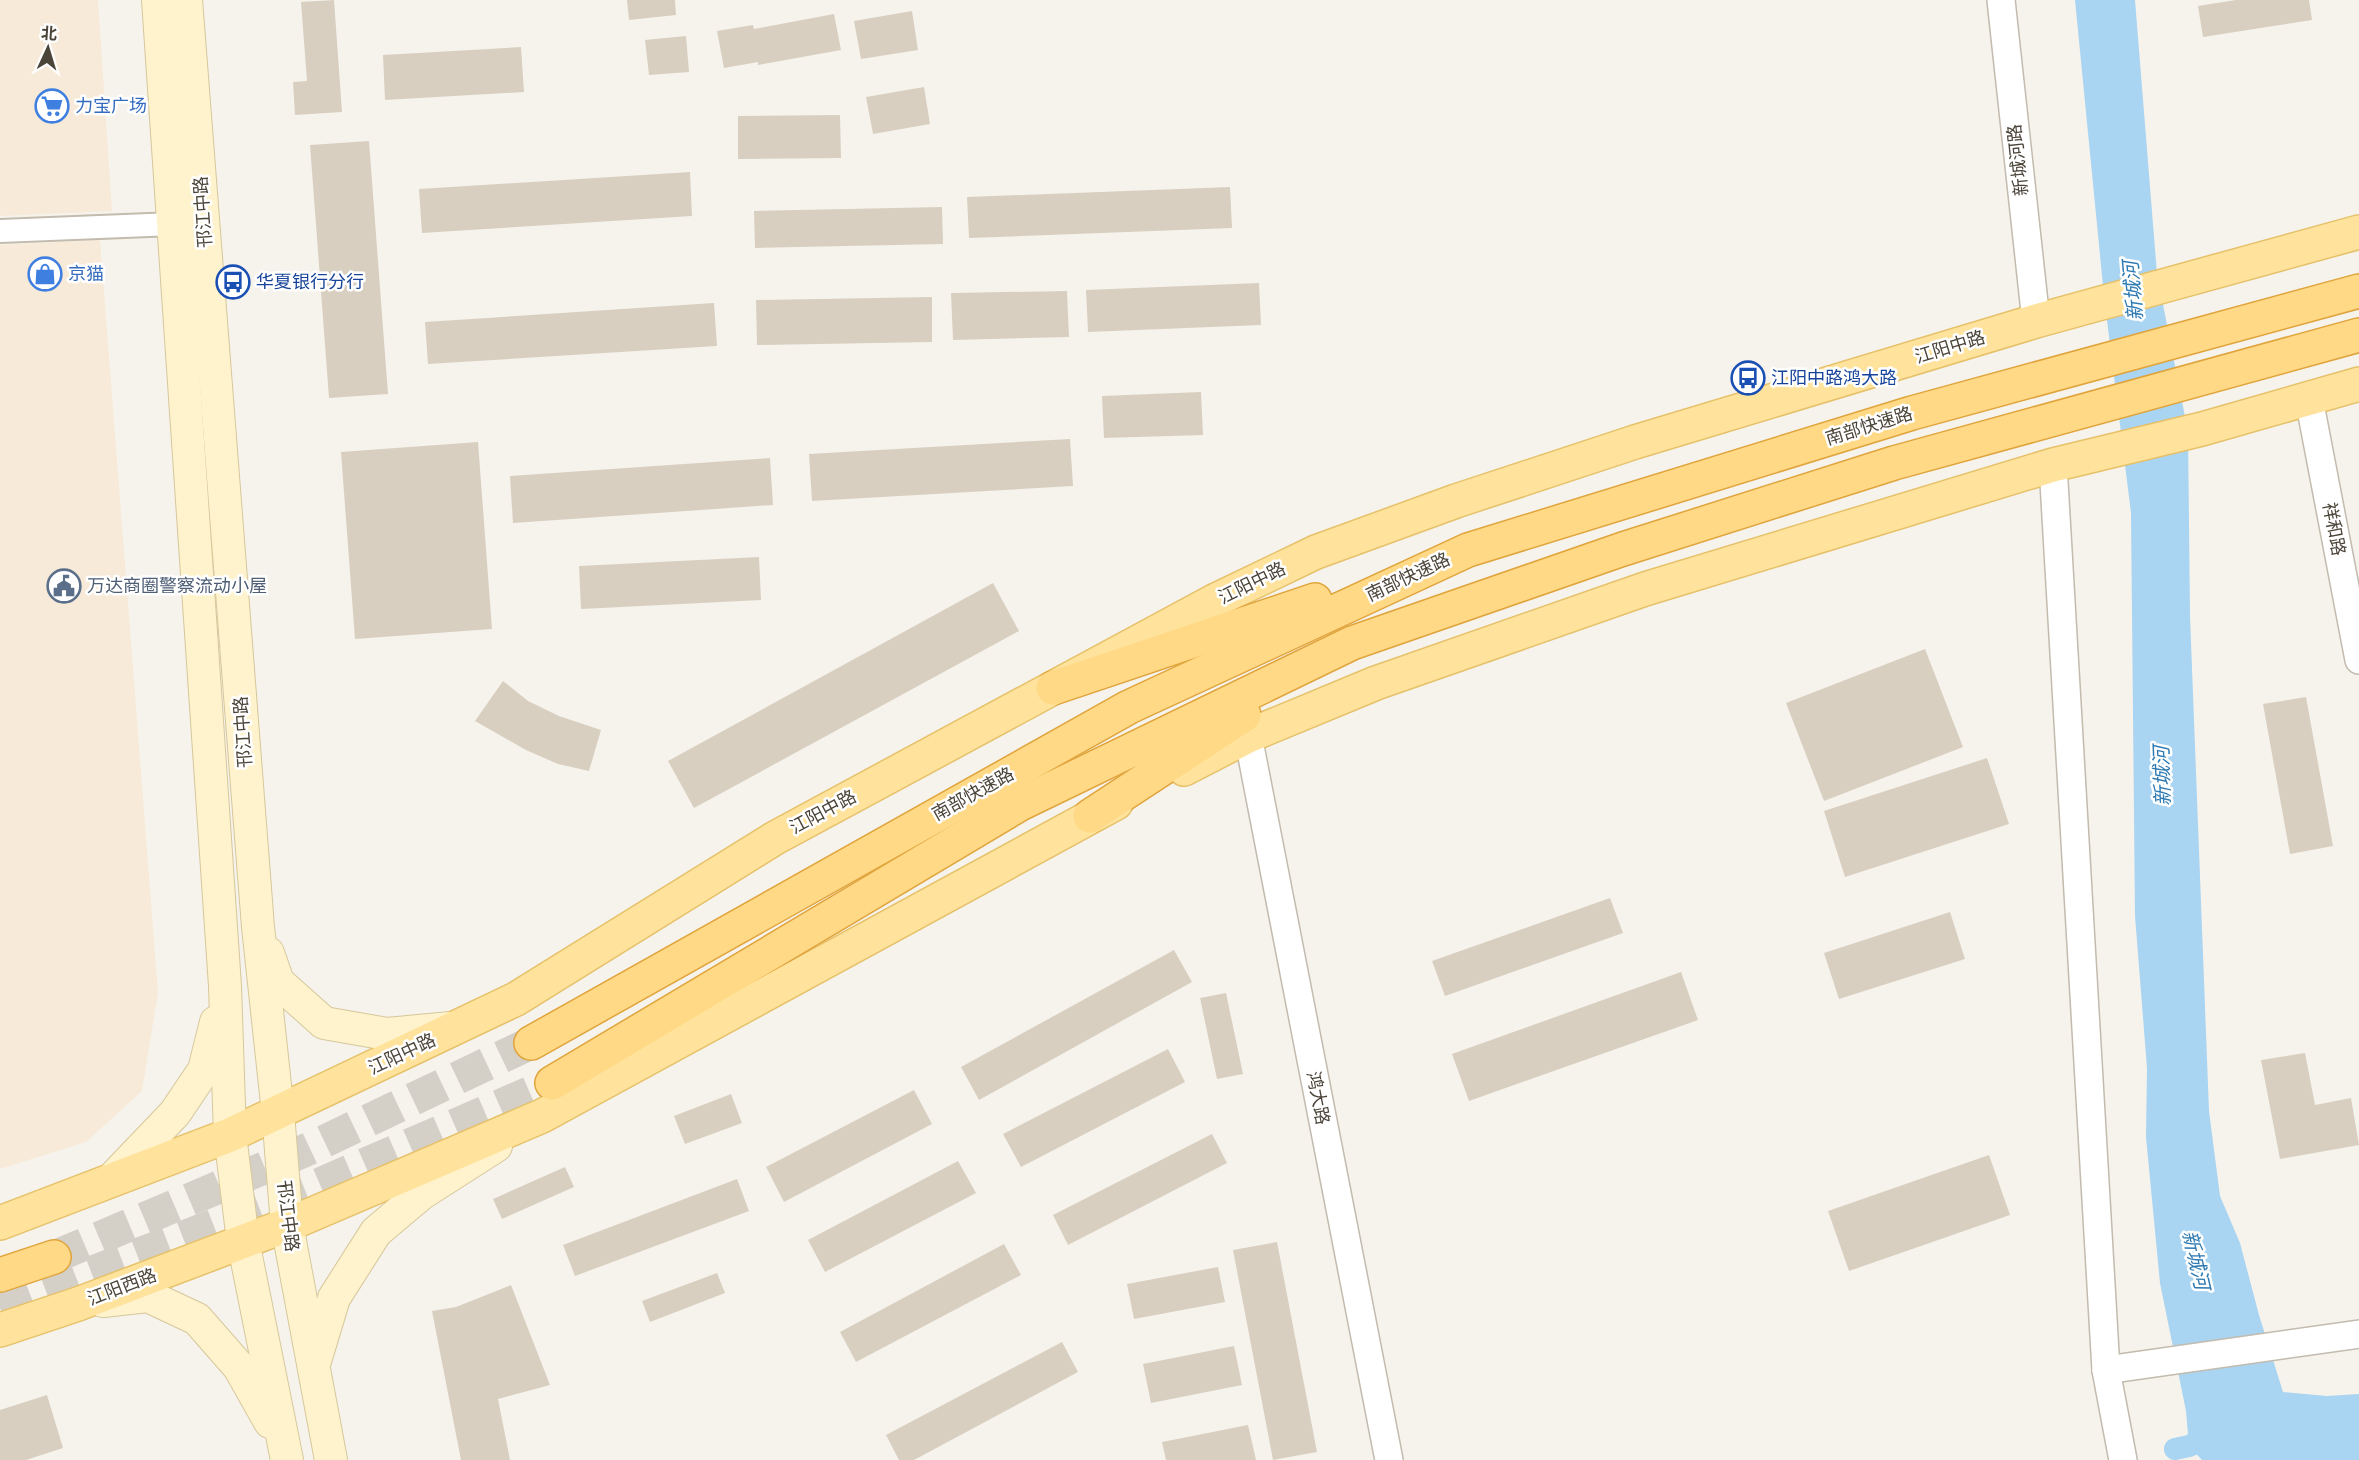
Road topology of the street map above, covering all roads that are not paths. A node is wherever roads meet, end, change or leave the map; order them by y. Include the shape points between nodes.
1 (158, 0) edge
2 (186, 0) edge
3 (2001, 0) edge
4 (174, 224) junction
5 (0, 231) edge
6 (2359, 232) edge
7 (2359, 280) edge
8 (2359, 291) edge
9 (2271, 315) junction
10 (2036, 321) junction
11 (2359, 335) edge
12 (2359, 341) edge
13 (2284, 355) junction
14 (2359, 384) edge
15 (2309, 399) junction
16 (2053, 465) junction
17 (1467, 550) junction
18 (1352, 643) junction
19 (2359, 660) edge
20 (1053, 688) junction
21 (1248, 736) junction
22 (1090, 816) junction
23 (258, 927) junction
24 (225, 986) junction
25 (458, 1028) junction
26 (531, 1043) tunnel mouth
27 (552, 1083) tunnel mouth
28 (278, 1113) junction
29 (542, 1116) junction
30 (230, 1135) junction
31 (111, 1180) junction
32 (0, 1223) edge
33 (287, 1225) junction
34 (243, 1241) junction
35 (54, 1257) tunnel mouth
36 (0, 1275) edge
37 (78, 1304) junction
38 (0, 1330) edge
39 (2359, 1334) edge
40 (314, 1365) junction
41 (2106, 1370) junction
42 (286, 1454) edge
43 (331, 1460) edge
44 (1389, 1460) edge
45 (2123, 1460) edge

1 - 4 main road, 邗江中路
2 - 23 main road, 邗江中路
3 - 10 street, 新城河路
4 - 5 street
4 - 24 main road, 邗江中路
6 - 10 main road, 江阳中路
7 - 9 highway
8 - 9 highway, 南部快速路
9 - 17 highway, 南部快速路 via 1912,413
10 - 20 main road, 江阳中路 via 1624,445 1316,552 1214,601
11 - 13 highway, 南部快速路
12 - 13 highway
13 - 18 highway, 南部快速路 via 1894,463 1623,549
14 - 15 main road
15 - 16 main road
15 - 19 street, 祥和路
16 - 21 main road via 1645,589 1376,684
16 - 41 street
17 - 20 highway
17 - 26 highway, 南部快速路 via 1129,707
18 - 22 highway
18 - 27 highway, 南部快速路 via 1020,804
20 - 25 main road, 江阳中路 via 775,838 516,999
21 - 22 main road
21 - 44 street, 鸿大路
22 - 29 main road
23 - 25 main road via 278,982 324,1023 387,1034
23 - 28 main road, 邗江中路
24 - 30 main road, 邗江中路
24 - 31 main road via 204,1070 175,1113
25 - 28 main road, 江阳中路
28 - 30 main road, 江阳中路
28 - 33 main road, 邗江中路
29 - 33 main road
29 - 40 main road via 422,1194 376,1232 334,1298
30 - 31 main road
30 - 34 main road, 邗江中路
31 - 32 main road
33 - 34 main road
33 - 40 main road, 邗江中路
34 - 37 main road, 江阳西路
34 - 42 main road, 邗江中路
35 - 36 highway
37 - 38 main road, 江阳西路
37 - 42 main road via 148,1296 197,1319 240,1367
39 - 41 street
40 - 43 main road, 邗江中路
41 - 45 street

